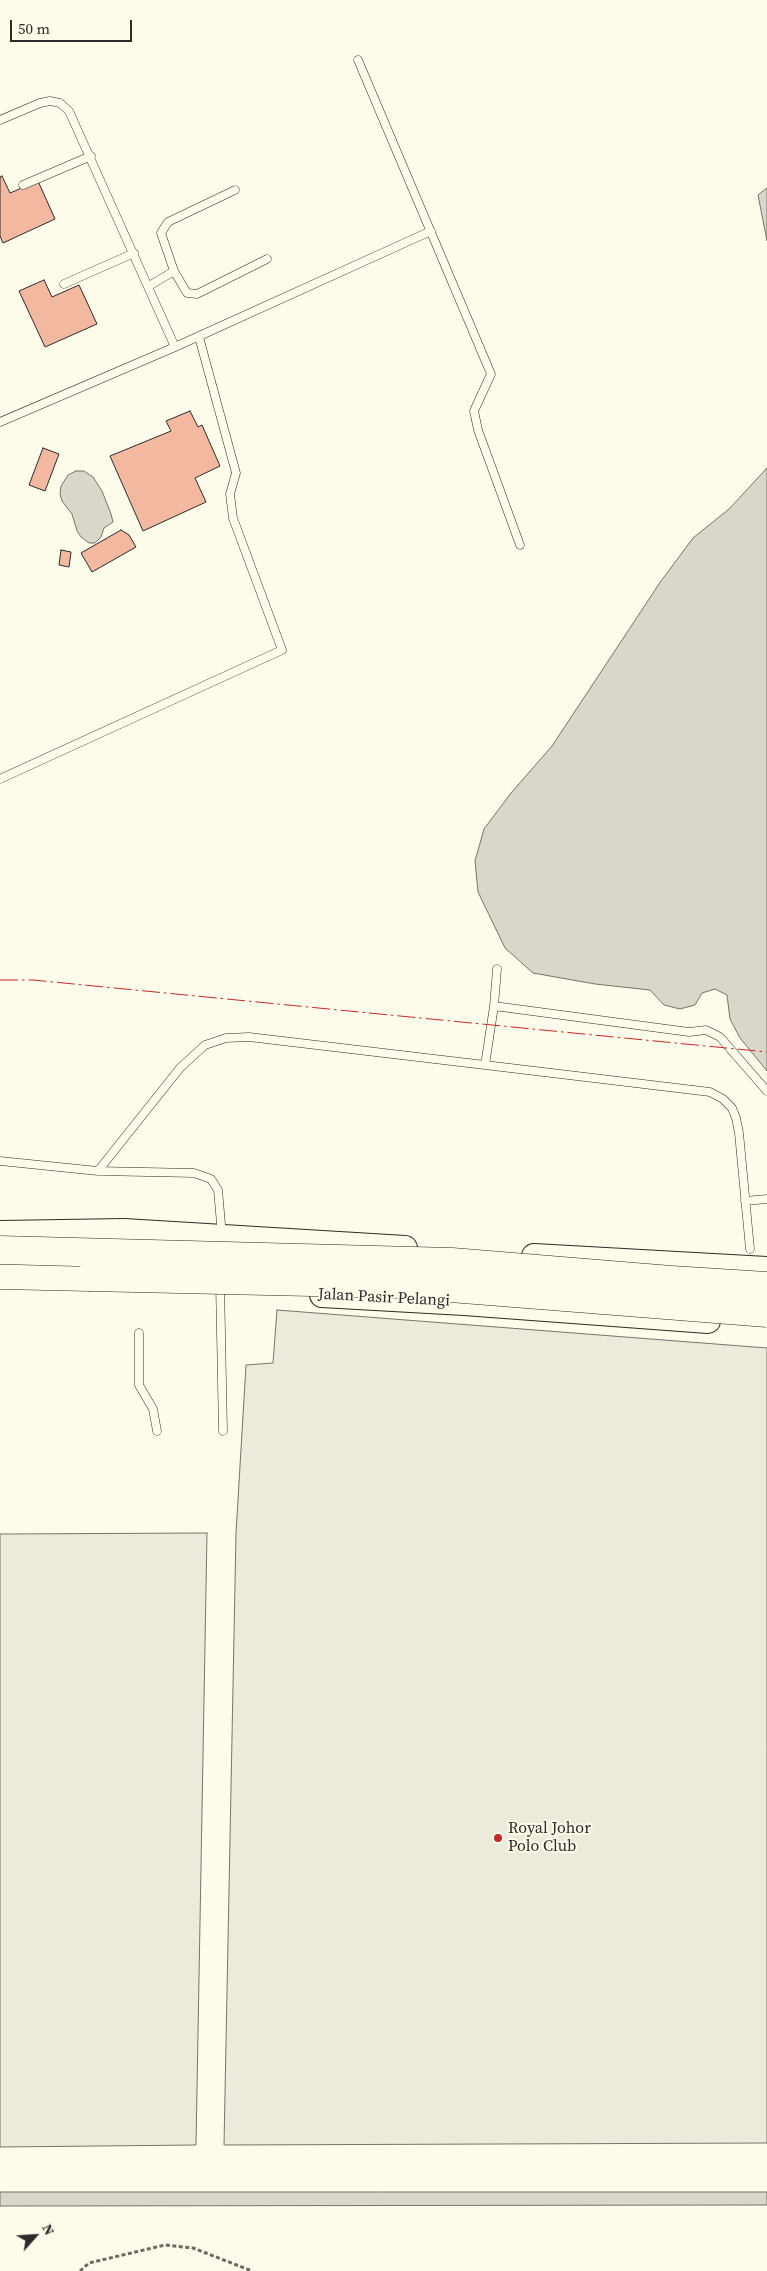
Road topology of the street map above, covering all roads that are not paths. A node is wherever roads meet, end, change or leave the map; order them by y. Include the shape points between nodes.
1 (358, 60) dead end
2 (0, 120) edge
3 (91, 156) junction
4 (23, 185) dead end
5 (236, 190) dead end
6 (431, 231) junction
7 (134, 253) junction
8 (267, 260) dead end
9 (174, 271) junction
10 (64, 284) dead end
11 (149, 286) junction
12 (199, 337) junction
13 (175, 347) junction
14 (0, 422) edge
15 (520, 545) dead end
16 (0, 779) edge
17 (497, 969) dead end
18 (494, 1006) junction
19 (485, 1065) junction
20 (767, 1091) edge
21 (0, 1161) edge
22 (98, 1172) junction
23 (767, 1200) edge
24 (745, 1201) junction
25 (0, 1233) edge
26 (222, 1236) junction
27 (750, 1249) dead end
28 (0, 1250) edge
29 (221, 1263) dead end
30 (767, 1269) edge
31 (0, 1275) edge
32 (220, 1281) junction
33 (0, 1285) edge
34 (767, 1286) edge
35 (767, 1312) edge
36 (767, 1325) edge
37 (139, 1333) dead end
38 (158, 1431) dead end
39 (223, 1432) dead end

1 - 6 lane
2 - 3 lane via 40,103 60,103 75,120
3 - 4 lane
3 - 7 lane
5 - 9 lane via 168,222 160,234
6 - 12 lane
6 - 15 lane via 491,374 474,410 478,430
7 - 10 lane
7 - 11 lane
8 - 9 lane via 197,294 187,293
9 - 11 lane
11 - 13 lane
12 - 13 lane
12 - 16 lane via 236,473 230,494 233,518 282,650
13 - 14 lane
17 - 18 lane
18 - 19 lane
18 - 20 lane via 689,1032 706,1030 720,1037
19 - 22 lane via 249,1037 226,1038 205,1045 180,1068
19 - 24 lane via 710,1092 732,1108 736,1118
21 - 22 lane
22 - 26 lane via 194,1173 211,1179 218,1190
23 - 24 lane
24 - 27 lane
25 - 26 main road via 124,1232
26 - 29 lane
26 - 30 main road
28 - 34 highway, bridge via 452,1262
31 - 35 highway, bridge via 400,1284
32 - 33 main road, Jalan Pasir Pelangi
32 - 36 main road, Jalan Pasir Pelangi
32 - 39 lane
37 - 38 lane via 139,1385 153,1410

